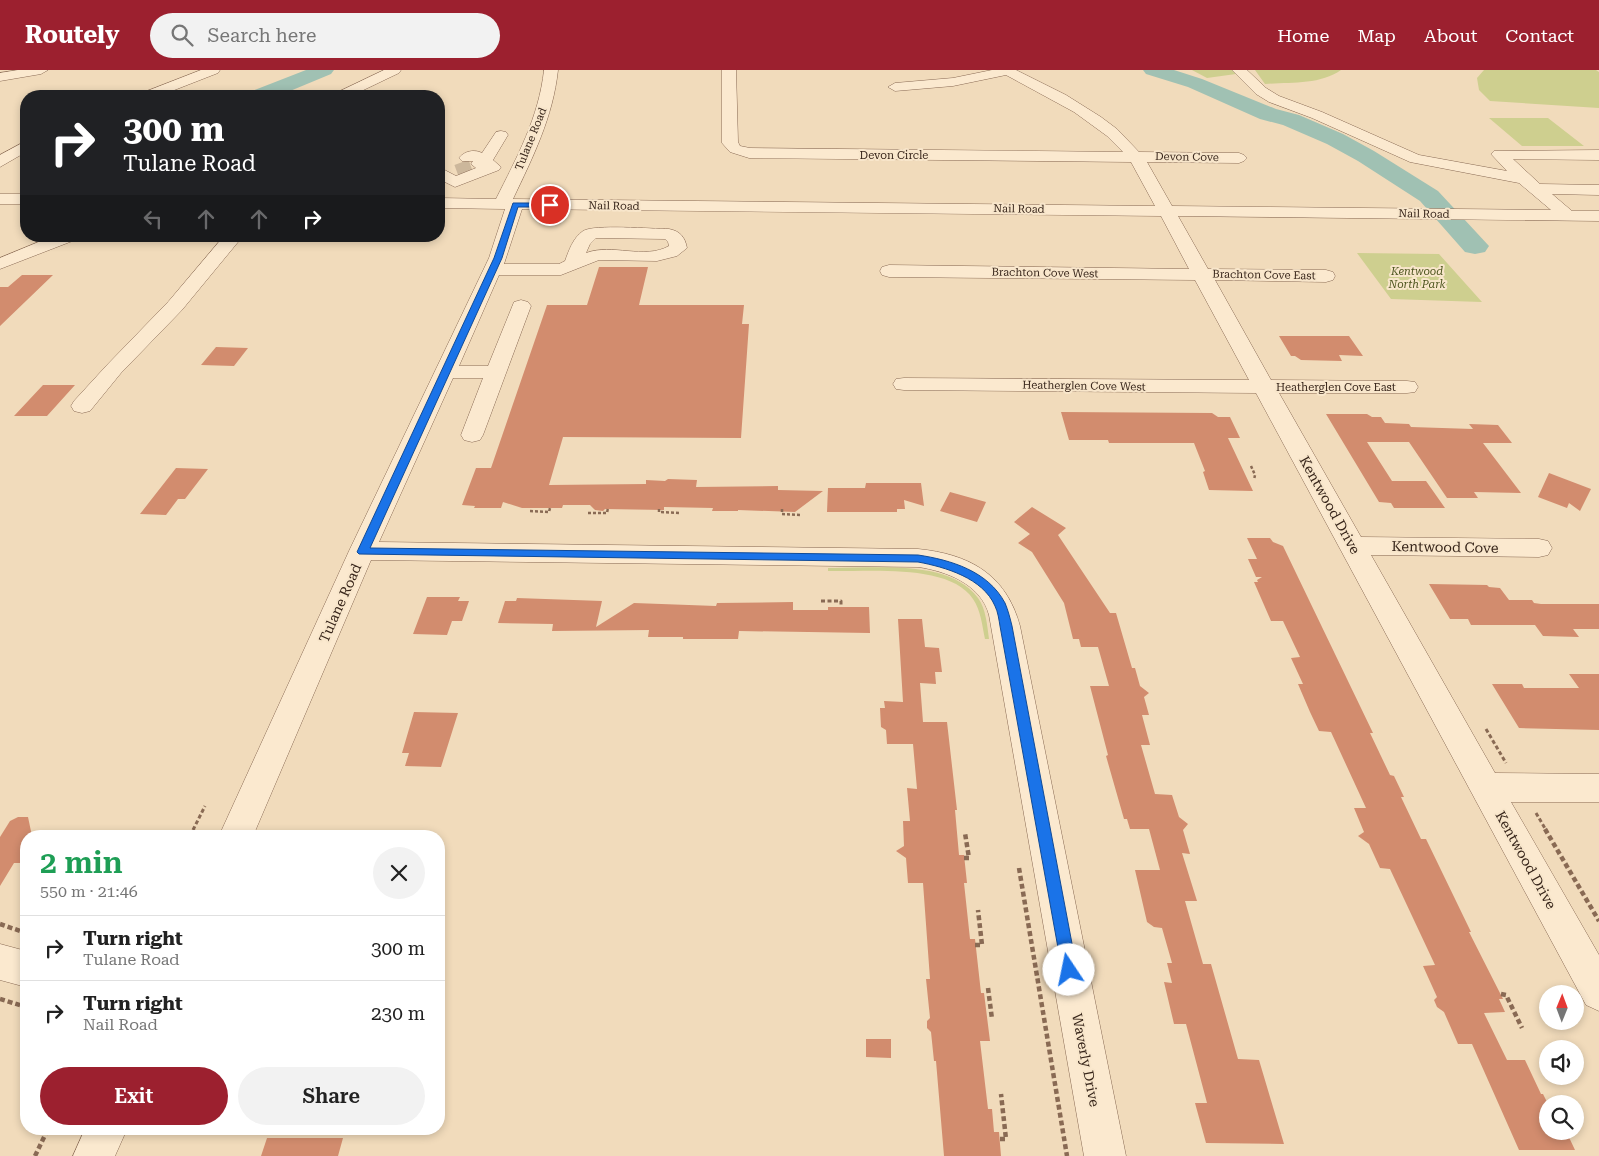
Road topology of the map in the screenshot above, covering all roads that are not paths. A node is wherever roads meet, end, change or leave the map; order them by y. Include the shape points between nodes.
1 (41, 70) edge
2 (213, 70) edge
3 (394, 70) edge
4 (551, 70) edge
5 (729, 70) edge
6 (1006, 70) edge
7 (1239, 70) edge
8 (0, 77) edge
9 (895, 87) dead end
10 (161, 90) edge
11 (352, 90) edge
12 (501, 135) dead end
13 (20, 147) edge
14 (0, 148) edge
15 (20, 150) edge
16 (527, 152) junction
17 (1599, 155) edge
18 (478, 157) junction
19 (1136, 157) junction
20 (1239, 158) dead end
21 (0, 162) edge
22 (445, 172) edge
23 (1530, 184) junction
24 (1595, 193) edge
25 (0, 199) edge
26 (20, 199) edge
27 (445, 204) edge
28 (508, 204) junction
29 (637, 206) junction
30 (1166, 210) junction
31 (1568, 216) junction
32 (1599, 216) edge
33 (628, 233) junction
34 (56, 242) edge
35 (229, 242) edge
36 (0, 264) edge
37 (573, 264) junction
38 (492, 270) junction
39 (889, 271) dead end
40 (1202, 275) junction
41 (1326, 276) dead end
42 (521, 306) dead end
43 (446, 372) junction
44 (496, 372) junction
45 (904, 384) dead end
46 (1264, 387) junction
47 (1407, 387) dead end
48 (82, 406) dead end
49 (472, 435) dead end
50 (1352, 546) junction
51 (1539, 548) dead end
52 (362, 552) junction
53 (1486, 786) junction
54 (1599, 788) edge
55 (239, 830) edge
56 (0, 962) edge
57 (20, 967) edge
58 (1599, 992) edge
59 (103, 1135) edge
60 (94, 1156) edge
61 (1104, 1156) edge

1 - 8 street
2 - 10 street
3 - 11 street
4 - 16 street, Tulane Road via 541,119
5 - 19 street, Devon Circle via 730,143 743,152
6 - 9 street via 953,82
6 - 19 street, Kentwood Drive via 1088,114
7 - 23 street via 1274,99 1415,159
12 - 18 street
13 - 14 street
15 - 21 street
16 - 18 street
16 - 28 street, Tulane Road
17 - 23 street via 1498,154
18 - 22 street via 493,167 455,182
19 - 20 street, Devon Cove
19 - 30 street, Kentwood Drive
23 - 24 street
23 - 31 street
25 - 26 street
27 - 28 street, Nail Road
28 - 29 street, Nail Road
28 - 38 street, Tulane Road
29 - 30 street, Nail Road
29 - 33 street
30 - 31 street, Nail Road
30 - 40 street, Kentwood Drive
31 - 32 street, Nail Road
33 - 37 street via 586,236
33 - 37 street via 669,234 676,240 678,248 657,256 597,255
34 - 36 street
35 - 48 street via 175,306
37 - 38 street via 561,269
38 - 43 street, Tulane Road
39 - 40 street, Brachton Cove West
40 - 41 street, Brachton Cove East
40 - 46 street, Kentwood Drive
42 - 44 street
43 - 44 street
43 - 52 street, Tulane Road
44 - 49 street
45 - 46 street, Heatherglen Cove West
46 - 47 street, Heatherglen Cove East
46 - 50 street, Kentwood Drive
50 - 51 street, Kentwood Cove
50 - 53 street, Kentwood Drive
52 - 55 street, Tulane Road
52 - 61 street, Waverly Drive via 918,558 953,566 981,581 1000,605 1006,626
53 - 54 street
53 - 58 street, Kentwood Drive
56 - 57 street
59 - 60 street

